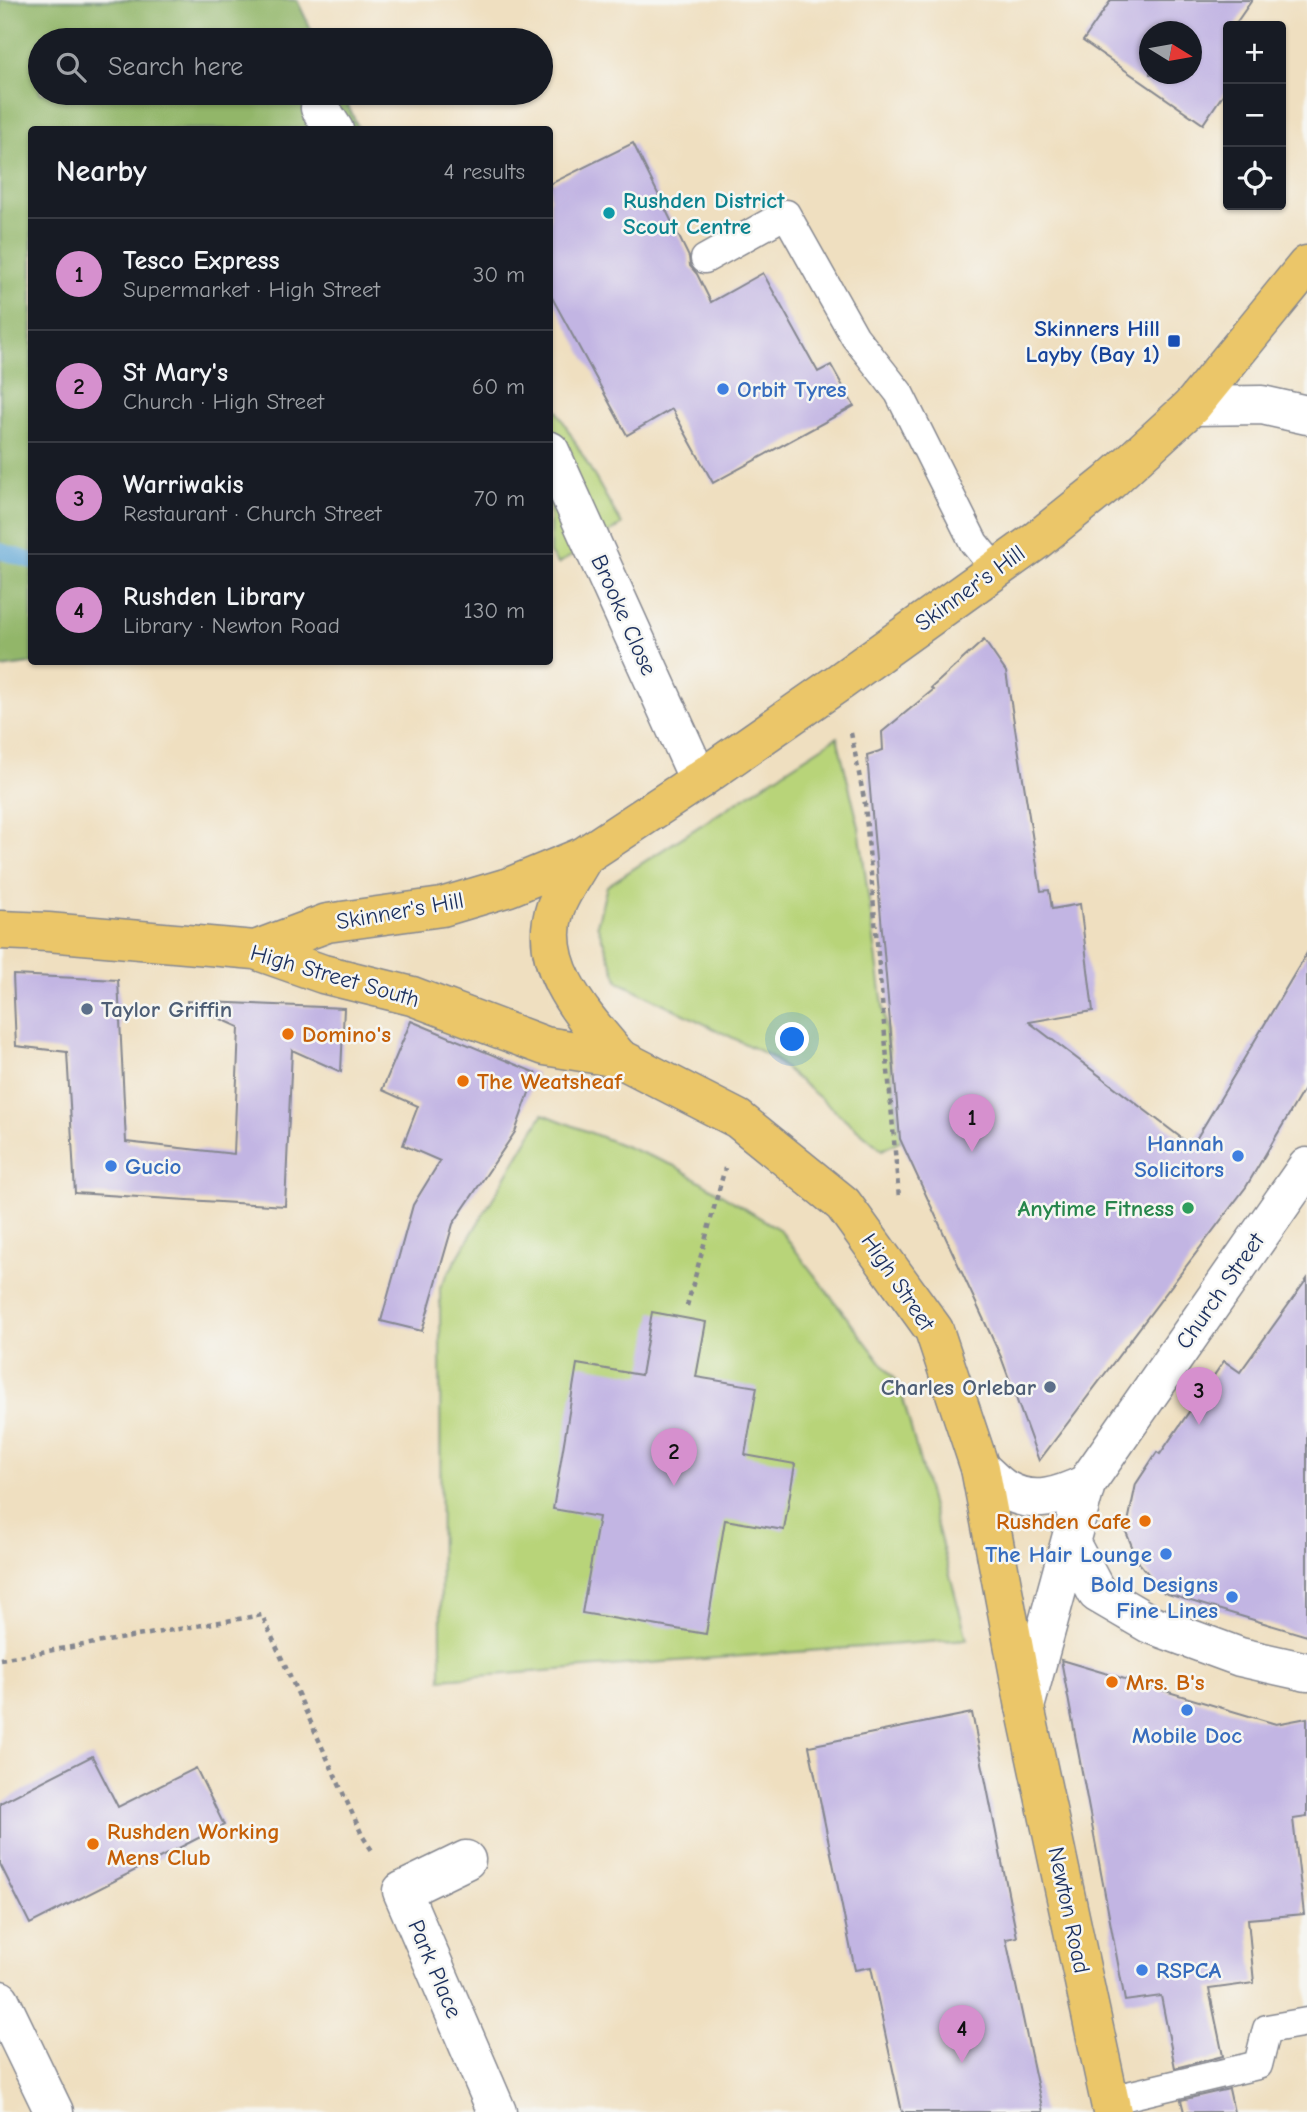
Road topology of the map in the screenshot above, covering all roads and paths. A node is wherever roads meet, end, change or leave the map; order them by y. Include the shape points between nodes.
1 (705, 259) dead end
2 (1307, 265) edge
3 (1192, 406) junction
4 (1307, 415) edge
5 (553, 458) edge
6 (996, 570) junction
7 (841, 681) junction
8 (699, 780) junction
9 (584, 856) junction
10 (0, 930) edge
11 (255, 950) junction
12 (619, 1058) junction
13 (738, 1119) junction
14 (1307, 1167) edge
15 (900, 1208) dead end
16 (687, 1306) dead end
17 (981, 1468) junction
18 (1086, 1483) junction
19 (1071, 1544) junction
20 (0, 1659) edge
21 (1307, 1672) edge
22 (1025, 1707) junction
23 (466, 1860) dead end
24 (402, 1891) junction
25 (0, 2000) edge
26 (1307, 2022) edge
27 (1111, 2106) edge
28 (54, 2112) edge
29 (497, 2112) edge

1 - 6 lane via 786,214 855,337 899,393 974,543
2 - 3 main road, Skinner's Hill
3 - 4 street via 1262,405
3 - 6 main road, Skinner's Hill via 1108,483
5 - 8 street, Brooke Close
6 - 7 main road, Skinner's Hill
7 - 8 main road, Skinner's Hill
7 - 15 path via 865,804
8 - 9 main road, Skinner's Hill
9 - 11 main road, Skinner's Hill via 455,904 327,923
9 - 12 main road, Skinner's Hill via 555,909 553,958 574,1003
10 - 11 main road, High Street South
11 - 12 main road, High Street South via 323,974 412,996 545,1046
12 - 13 main road, High Street
13 - 16 path
13 - 17 main road, High Street via 843,1204 907,1291 934,1330
14 - 18 street, Church Street
17 - 18 street via 1006,1490 1032,1498 1060,1496
17 - 22 main road, High Street
18 - 19 street, Church Street
19 - 21 street via 1097,1593 1150,1623 1240,1657
19 - 22 street, Church Street
20 - 24 path via 262,1615 363,1838
22 - 27 main road, Newton Road
23 - 24 street, Park Place
24 - 29 street, Park Place
25 - 28 street
26 - 27 lane via 1267,2029 1258,2065

